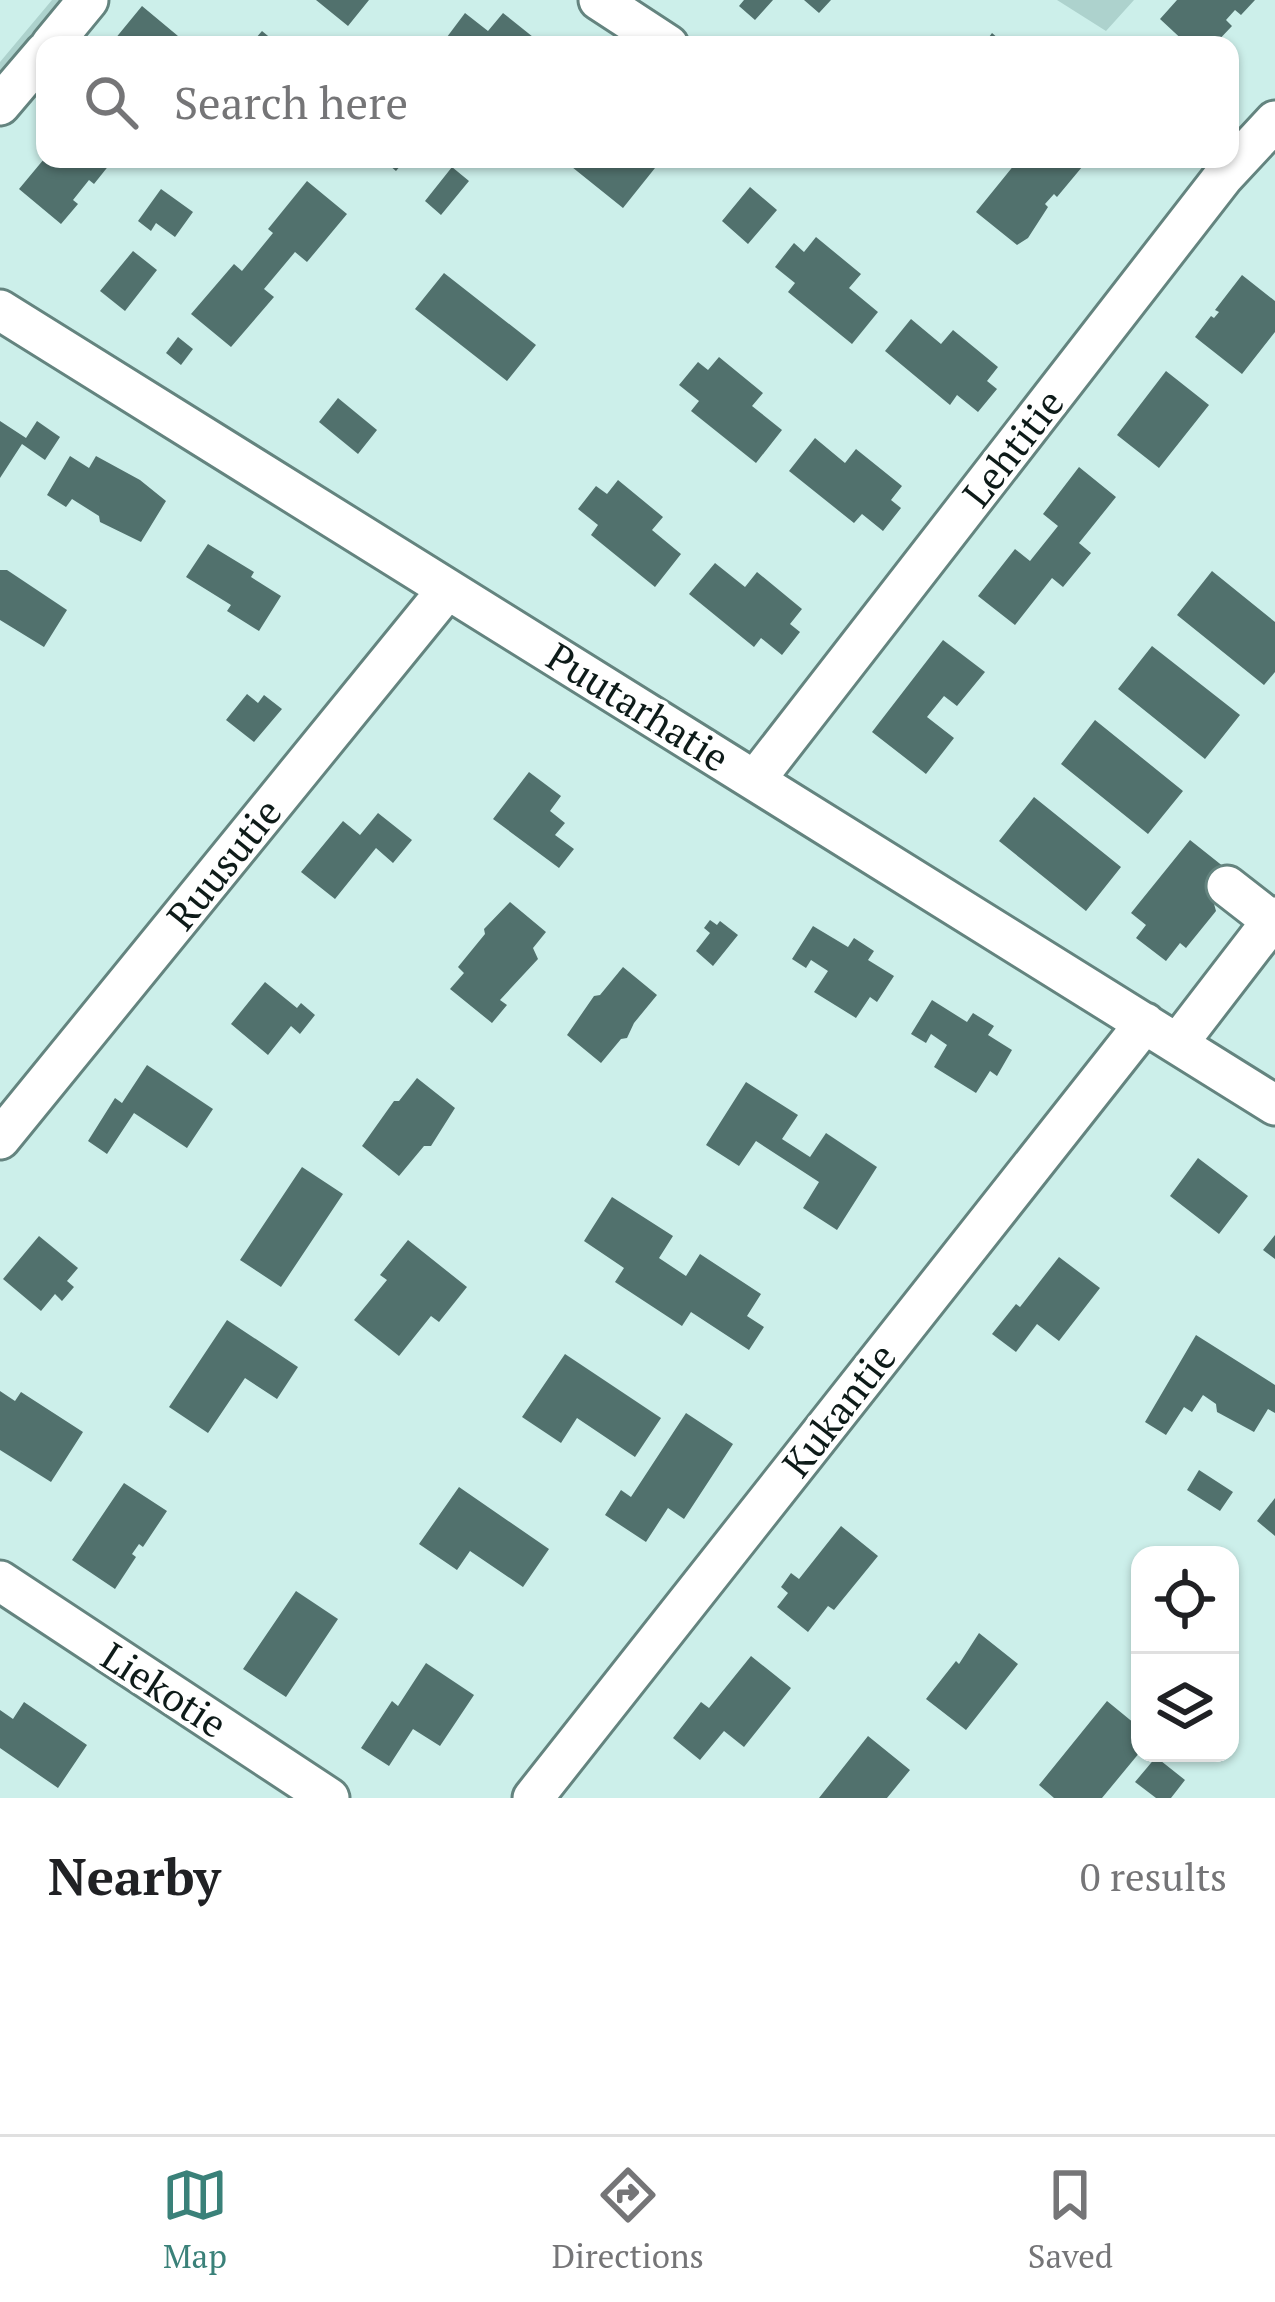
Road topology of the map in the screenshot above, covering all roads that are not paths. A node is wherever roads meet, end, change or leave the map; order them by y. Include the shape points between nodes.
1 (88, 0) edge
2 (598, 0) edge
3 (58, 36) edge
4 (654, 36) edge
5 (36, 62) edge
6 (0, 105) edge
7 (1275, 121) edge
8 (1239, 160) edge
9 (1231, 168) edge
10 (0, 310) edge
11 (447, 590) junction
12 (755, 780) junction
13 (1227, 886) dead end
14 (1273, 919) edge
15 (1161, 1033) junction
16 (1275, 1105) edge
17 (0, 1138) edge
18 (0, 1581) edge
19 (328, 1798) edge
20 (533, 1798) edge

1 - 3 street
2 - 4 street
5 - 6 street
7 - 8 street, Lehtitie
9 - 12 street, Lehtitie
10 - 11 street, Puutarhatie
11 - 12 street, Puutarhatie
11 - 17 street, Ruusutie
12 - 15 street, Puutarhatie
13 - 14 street
14 - 15 street, Kukantie
15 - 16 street, Puutarhatie
15 - 20 street, Kukantie
18 - 19 street, Liekotie

